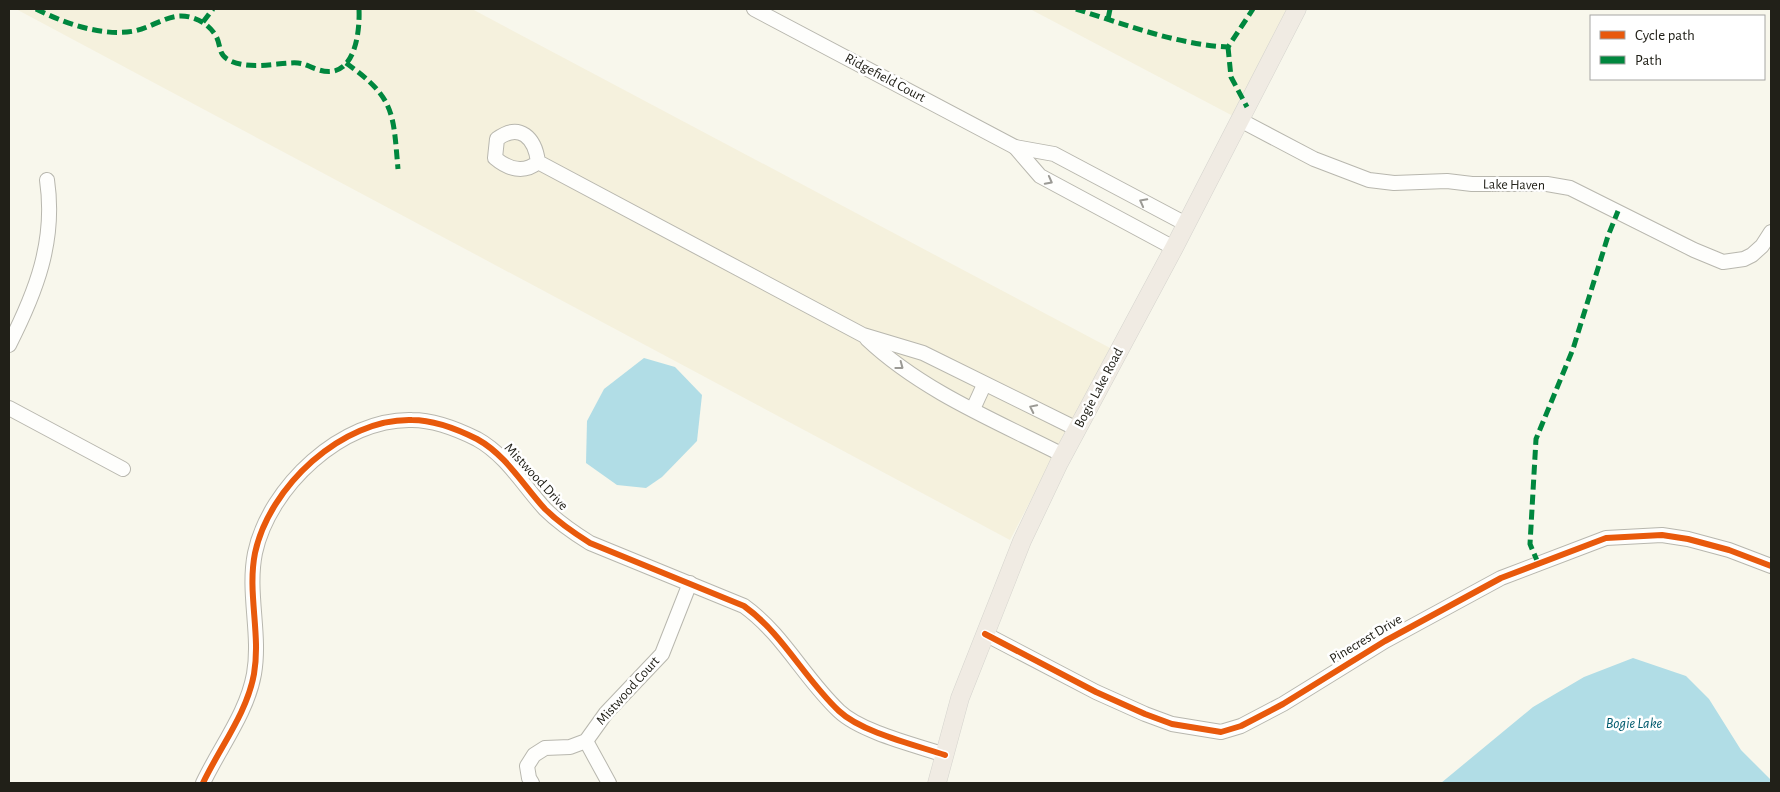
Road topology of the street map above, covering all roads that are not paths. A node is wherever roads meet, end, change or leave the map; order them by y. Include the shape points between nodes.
1 (754, 9) edge
2 (1298, 9) edge
3 (1240, 120) junction
4 (1015, 147) junction
5 (538, 162) dead end
6 (47, 180) dead end
7 (1186, 224) junction
8 (1771, 232) edge
9 (1174, 248) junction
10 (863, 335) junction
11 (9, 345) edge
12 (984, 385) junction
13 (9, 408) edge
14 (972, 409) junction
15 (1077, 430) junction
16 (1063, 455) junction
17 (124, 469) dead end
18 (1771, 566) edge
19 (690, 583) junction
20 (985, 634) junction
21 (586, 741) junction
22 (945, 755) junction
23 (203, 783) edge
24 (532, 783) edge
25 (609, 783) edge
26 (937, 783) edge

1 - 4 street, Ridgefield Court
2 - 3 main road, Bogie Lake Road
3 - 7 main road, Bogie Lake Road
3 - 8 street, Lake Haven via 1314,159 1369,180 1547,184 1570,188 1723,262 1752,255
7 -> 4 street, Ridgefield Court via 1054,154
4 -> 9 street, Ridgefield Court via 1040,176
5 - 10 street
6 - 11 street via 50,203 45,257 30,305
7 - 9 main road, Bogie Lake Road
9 - 15 main road, Bogie Lake Road
10 - 12 street via 923,353
10 -> 14 street via 909,372
12 - 14 street
15 -> 12 street
13 - 17 street
14 - 16 street
15 - 16 main road, Bogie Lake Road
16 - 20 main road, Bogie Lake Road via 1022,541
18 - 20 street, Pinecrest Drive via 1688,539 1662,535 1606,538 1501,578 1384,641 1282,704 1241,726 1221,732 1172,724 1145,714
19 - 21 street, Mistwood Court via 662,654 606,713
19 - 22 street, Mistwood Drive via 744,606 759,617 840,712 890,737
19 - 23 street, Mistwood Drive via 605,549 573,532 546,510 502,456 457,429 411,420 368,427 346,436 302,471 265,523 255,552 252,577 256,649 254,674 248,696
20 - 22 main road, Bogie Lake Road via 960,698
21 - 24 street via 570,747 545,748 534,755 527,766
21 - 25 street
22 - 26 main road, Bogie Lake Road

